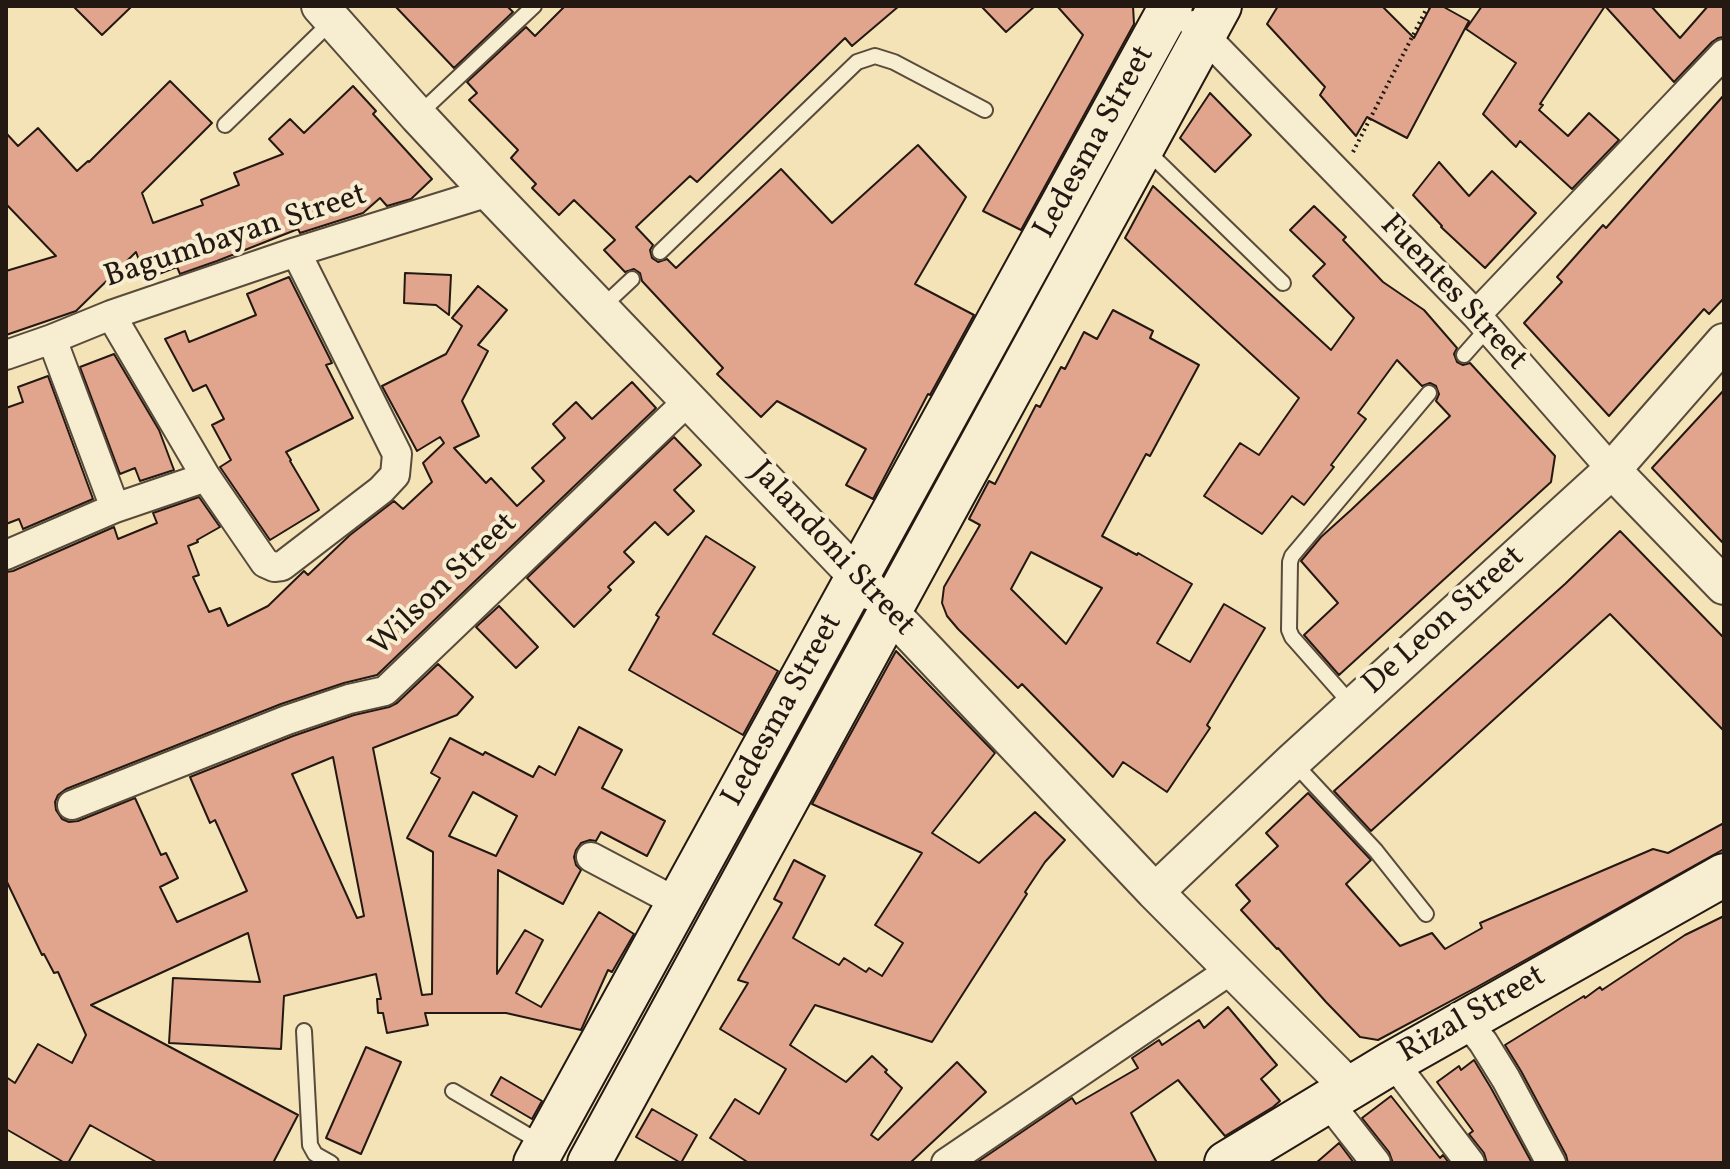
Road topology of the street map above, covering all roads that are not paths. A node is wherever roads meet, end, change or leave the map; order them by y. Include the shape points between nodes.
1 (534, 6) edge
2 (326, 13) edge
3 (1193, 13) edge
4 (1724, 54) edge
5 (985, 110) dead end
6 (418, 116) junction
7 (225, 125) dead end
8 (1143, 147) junction
9 (489, 192) junction
10 (296, 252) junction
11 (660, 252) dead end
12 (632, 279) dead end
13 (1283, 283) dead end
14 (600, 309) junction
15 (111, 315) junction
16 (1482, 322) junction
17 (52, 339) junction
18 (1724, 342) edge
19 (6, 355) edge
20 (1464, 355) dead end
21 (1429, 393) dead end
22 (689, 400) junction
23 (1612, 470) junction
24 (206, 477) junction
25 (115, 508) junction
26 (6, 555) edge
27 (1724, 586) edge
28 (873, 594) junction
29 (1353, 706) junction
30 (1292, 762) junction
31 (72, 805) dead end
32 (591, 857) dead end
33 (1722, 881) edge
34 (1155, 892) junction
35 (678, 903) junction
36 (1426, 914) dead end
37 (1232, 969) junction
38 (1465, 1020) junction
39 (304, 1031) dead end
40 (1393, 1062) junction
41 (453, 1091) dead end
42 (1339, 1095) junction
43 (540, 1154) edge
44 (331, 1163) edge
45 (589, 1163) edge
46 (946, 1163) edge
47 (1226, 1163) edge
48 (1376, 1163) edge
49 (1470, 1163) edge
50 (1551, 1163) edge

1 - 6 lane
2 - 6 street, Jalandoni Street
2 - 7 lane
3 - 8 main road, Ledesma Street
3 - 16 street, Fuentes Street
3 - 28 main road, Ledesma Street
4 - 16 street
5 - 11 lane via 894,62 875,56 857,62
6 - 9 street, Jalandoni Street
8 - 13 lane
8 - 28 main road, Ledesma Street
9 - 10 street, Bagumbayan Street
9 - 14 street, Jalandoni Street
10 - 15 street, Bagumbayan Street
10 - 24 street via 397,454 395,475 282,566 274,567 265,563
12 - 14 lane
14 - 22 street, Jalandoni Street
15 - 17 street, Bagumbayan Street
15 - 24 street
16 - 20 lane
16 - 23 street, Fuentes Street
17 - 19 street, Bagumbayan Street
17 - 25 street
18 - 23 street, De Leon Street
21 - 29 lane via 1290,562 1292,637
22 - 28 street, Jalandoni Street
22 - 31 street, Wilson Street via 385,691 287,720
23 - 27 street, Fuentes Street
23 - 29 street, De Leon Street
24 - 25 street
25 - 26 street
28 - 34 street, Jalandoni Street
28 - 35 main road, Ledesma Street
28 - 45 main road, Ledesma Street
29 - 30 street, De Leon Street
30 - 34 street, De Leon Street
30 - 36 lane via 1376,851
32 - 35 street
33 - 38 main road, Rizal Street
34 - 37 street, Jalandoni Street
35 - 43 main road, Ledesma Street
37 - 42 street, Jalandoni Street
37 - 46 street
38 - 40 main road, Rizal Street
38 - 50 street via 1506,1079
39 - 44 lane via 310,1145
40 - 42 main road, Rizal Street
40 - 49 street
41 - 43 lane
42 - 47 main road, Rizal Street
42 - 48 street

